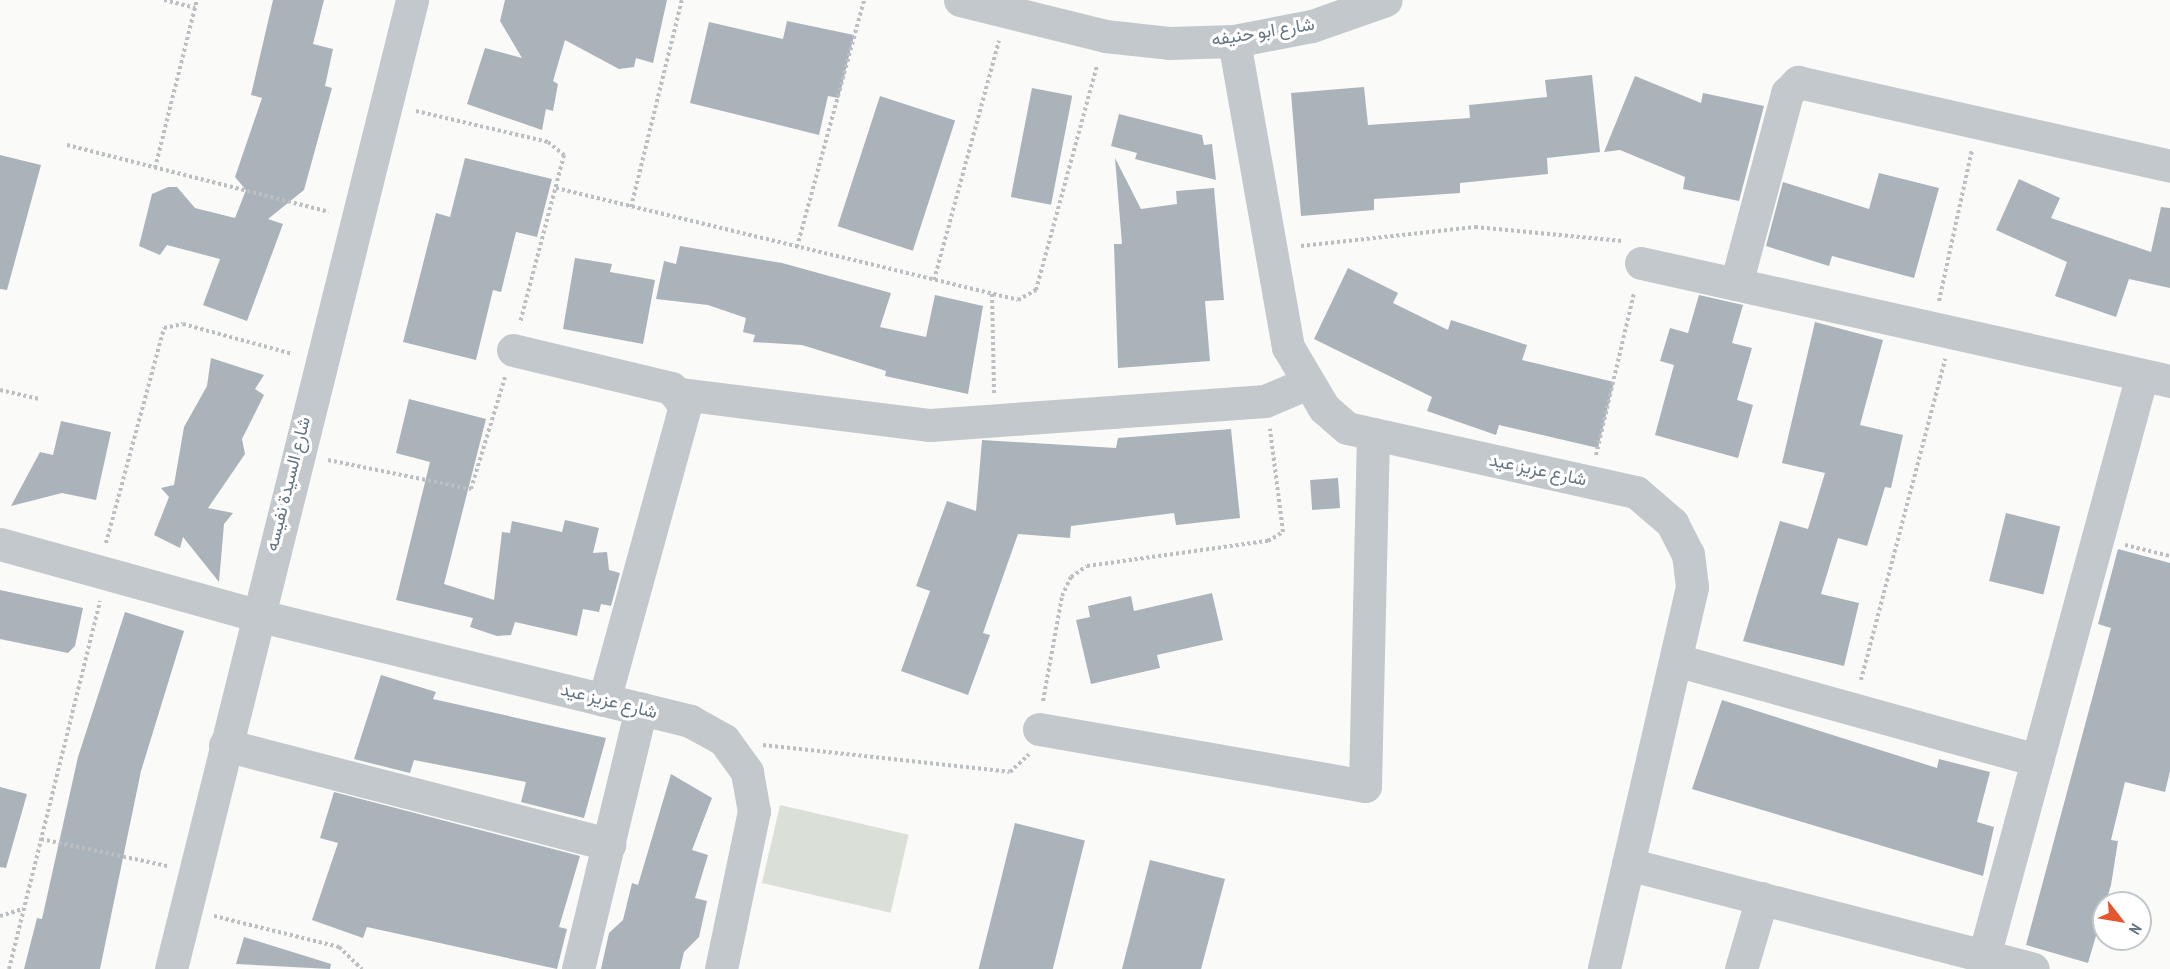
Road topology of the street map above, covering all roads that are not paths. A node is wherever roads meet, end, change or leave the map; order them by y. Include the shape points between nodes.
1 (412, 0) edge
2 (960, 0) edge
3 (1386, 0) edge
4 (1234, 40) junction
5 (2170, 166) edge
6 (1641, 263) road end
7 (1736, 285) junction
8 (513, 350) road end
9 (2156, 378) edge
10 (1305, 384) junction
11 (681, 394) junction
12 (1373, 434) junction
13 (0, 544) edge
14 (256, 615) junction
15 (1676, 660) junction
16 (604, 700) junction
17 (642, 709) junction
18 (1038, 729) road end
19 (225, 745) junction
20 (2037, 760) junction
21 (609, 844) junction
22 (1628, 864) junction
23 (1762, 898) junction
24 (1984, 956) junction
25 (171, 969) edge
26 (578, 969) edge
27 (721, 969) edge
28 (1604, 969) edge
29 (1741, 969) edge
30 (2033, 969) edge

1 - 14 street, شارع السيدة نفيسه
2 - 4 street, شارع ابو حنيفه via 1105,36 1169,43
3 - 4 street, شارع ابو حنيفه via 1312,27
4 - 10 street, شارع عزيز عيد via 1288,347
5 - 7 street via 1807,80 1791,86
6 - 7 street
7 - 9 street
8 - 11 street
9 - 20 street via 2098,538
10 - 11 street via 1265,401 899,424
10 - 12 street, شارع عزيز عيد via 1347,428
11 - 16 street via 686,406
12 - 15 street, شارع عزيز عيد via 1636,492 1672,523 1688,554 1692,587
12 - 18 street via 1365,786
13 - 14 street, شارع عزيز عيد
14 - 16 street, شارع عزيز عيد
14 - 19 street, شارع السيدة نفيسه
15 - 20 street
15 - 22 street, شارع عزيز عيد
16 - 17 street, شارع عزيز عيد
17 - 21 street
17 - 27 street, شارع عزيز عيد via 690,721 724,740 747,772 754,811
19 - 21 street
19 - 25 street, شارع السيدة نفيسه
20 - 24 street
21 - 26 street
22 - 23 street
22 - 28 street, شارع عزيز عيد
23 - 24 street
23 - 29 street
24 - 30 street

